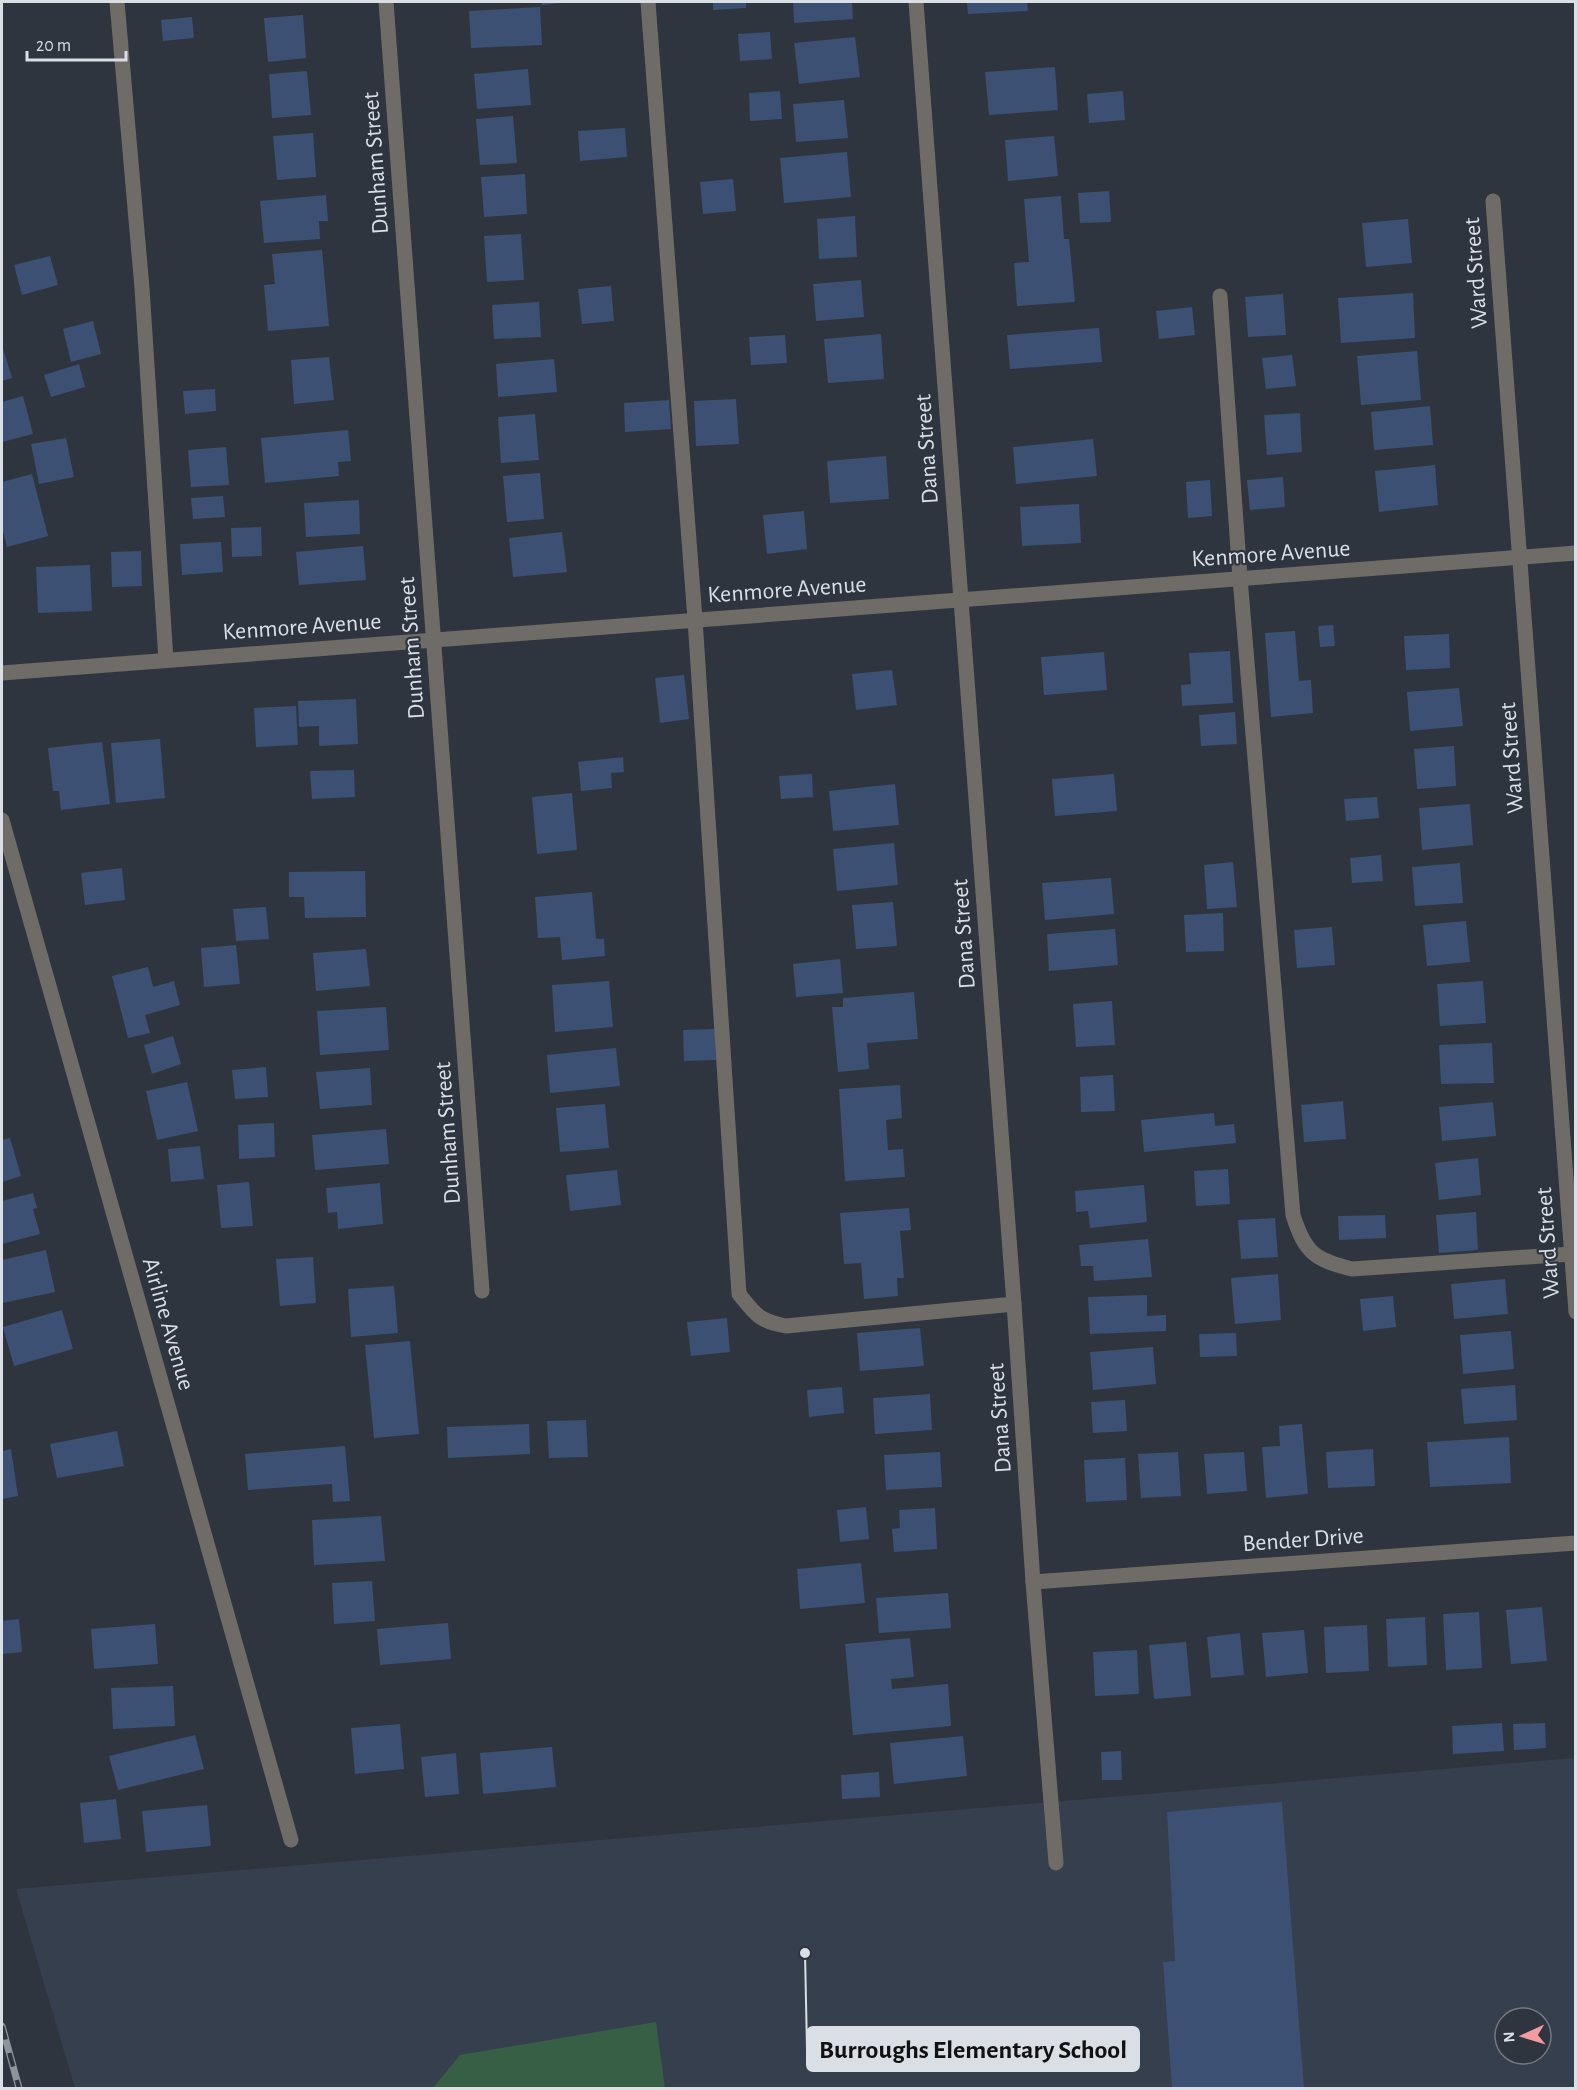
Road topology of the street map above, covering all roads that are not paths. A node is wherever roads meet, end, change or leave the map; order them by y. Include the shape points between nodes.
1 (117, 2) edge
2 (386, 2) edge
3 (648, 2) edge
4 (916, 2) edge
5 (1493, 201) dead end
6 (1220, 296) dead end
7 (1575, 553) edge
8 (1519, 558) junction
9 (1240, 578) junction
10 (961, 600) junction
11 (695, 619) junction
12 (434, 640) junction
13 (166, 660) junction
14 (2, 672) edge
15 (2, 820) edge
16 (1571, 1254) junction
17 (482, 1291) dead end
18 (1014, 1304) junction
19 (1575, 1312) edge
20 (1575, 1543) edge
21 (1033, 1582) junction
22 (291, 1840) dead end
23 (1056, 1863) dead end

1 - 13 street via 142,288
2 - 12 street, Dunham Street
3 - 11 street
4 - 10 street, Dana Street
5 - 8 street, Ward Street
6 - 9 street
7 - 8 street, Kenmore Avenue
8 - 9 street, Kenmore Avenue
8 - 16 street, Ward Street
9 - 10 street, Kenmore Avenue
9 - 16 street via 1293,1215 1300,1238 1315,1256 1352,1269
10 - 11 street, Kenmore Avenue
10 - 18 street, Dana Street
11 - 12 street, Kenmore Avenue
11 - 18 street via 739,1294 757,1317 786,1326
12 - 13 street, Kenmore Avenue
12 - 17 street, Dunham Street
13 - 14 street, Kenmore Avenue
15 - 22 street, Airline Avenue
16 - 19 street, Ward Street
18 - 21 street, Dana Street
20 - 21 street, Bender Drive
21 - 23 street, Dana Street

